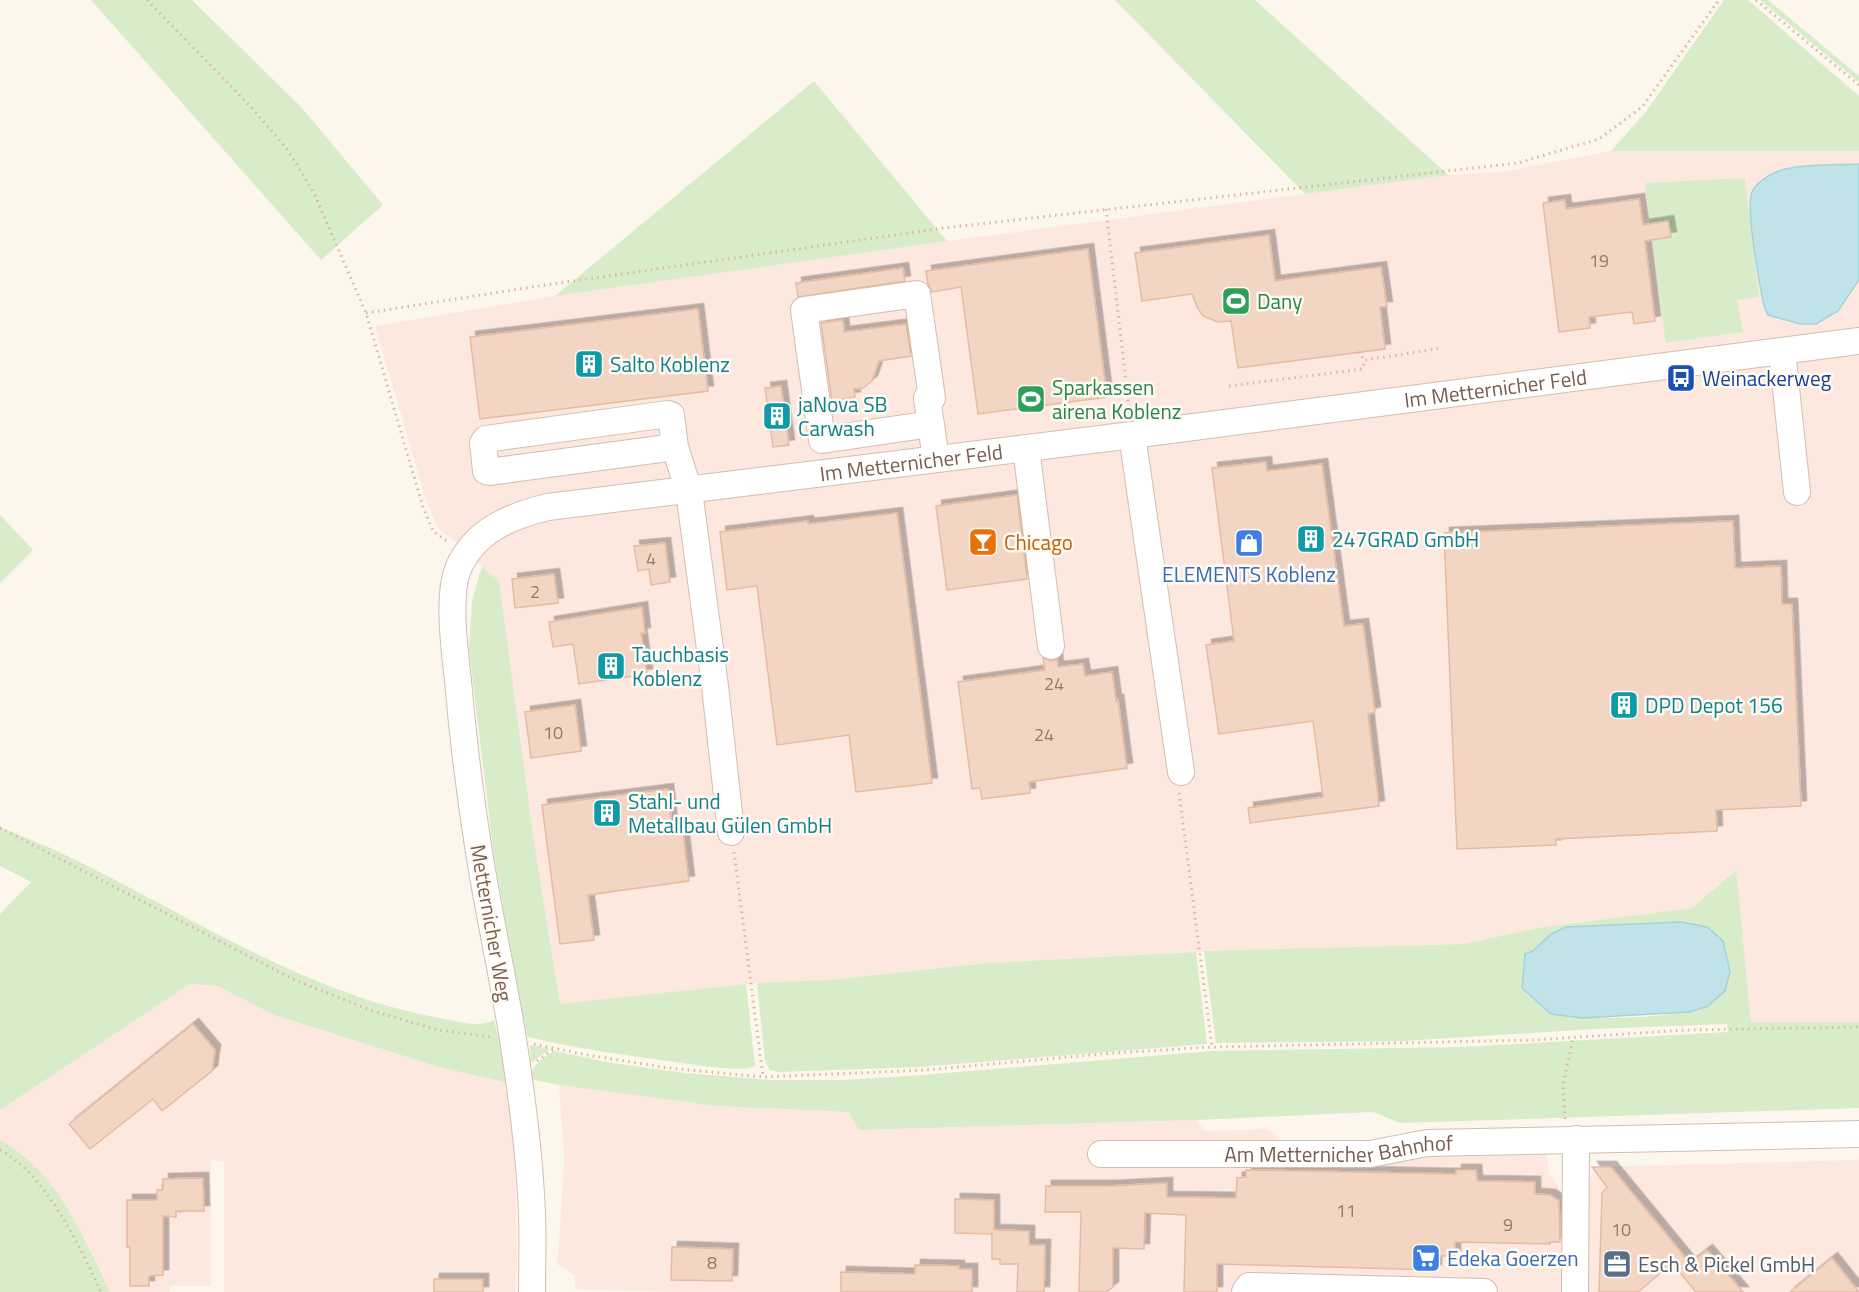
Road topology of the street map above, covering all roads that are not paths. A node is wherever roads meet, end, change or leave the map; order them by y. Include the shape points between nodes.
1 (1859, 340) edge
2 (1782, 351) junction
3 (931, 424) junction
4 (1132, 435) junction
5 (675, 447) junction
6 (1026, 448) junction
7 (936, 459) junction
8 (689, 491) junction
9 (1797, 492) dead end
10 (465, 555) joint
11 (1051, 646) dead end
12 (1181, 772) road end
13 (731, 832) road end
14 (1859, 1134) edge
15 (1576, 1138) junction
16 (1101, 1154) dead end
17 (532, 1292) edge
18 (1245, 1292) edge
19 (1484, 1292) edge
20 (1575, 1292) edge

1 - 2 street, Im Metternicher Feld
2 - 4 street, Im Metternicher Feld
2 - 9 street
3 - 3 street via 822,440 804,310 917,294 932,398 927,399
3 - 7 street
4 - 6 street, Im Metternicher Feld
4 - 12 street
5 - 5 street via 668,414 486,439 483,443 489,472
5 - 8 street
6 - 7 street, Im Metternicher Feld
6 - 11 street
7 - 8 street, Im Metternicher Feld
8 - 10 street, Im Metternicher Feld via 529,512 484,533
8 - 13 street
10 - 17 street, Metternicher Weg via 453,596 454,638 479,852 513,1039 530,1171
14 - 15 street, Am Metternicher Bahnhof
15 - 16 street, Am Metternicher Bahnhof via 1427,1143 1370,1154
15 - 20 street
18 - 19 street via 1249,1286

